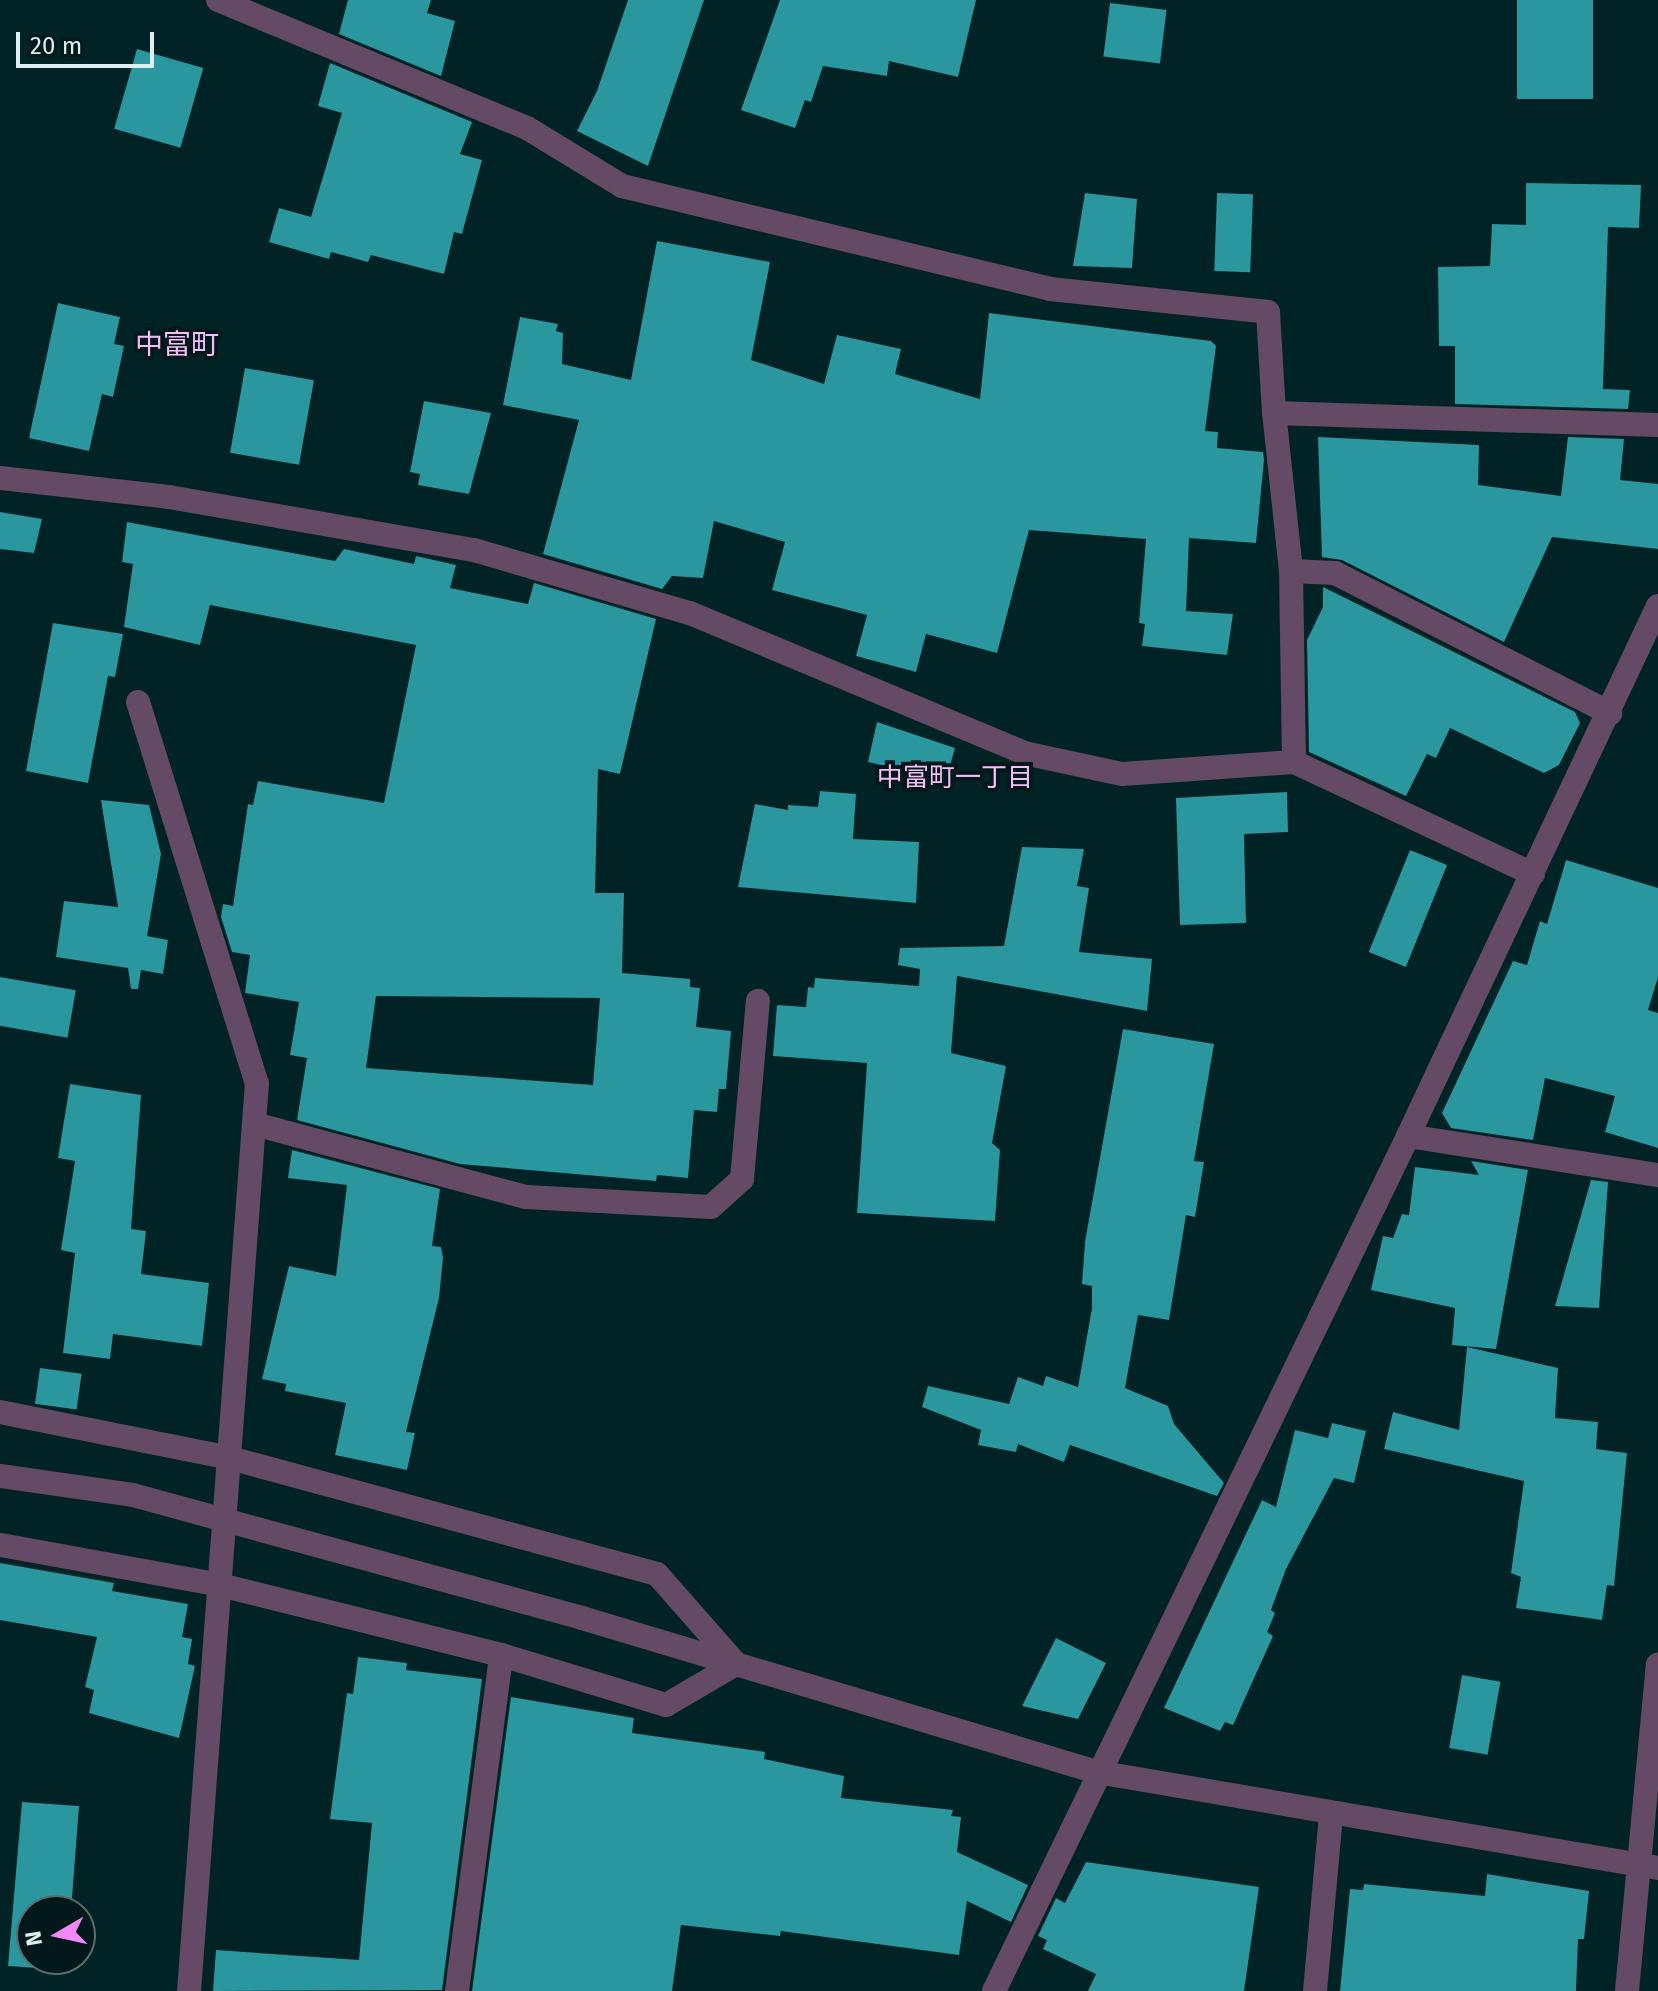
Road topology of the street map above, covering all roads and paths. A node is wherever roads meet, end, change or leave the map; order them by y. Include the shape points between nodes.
1 (218, 0) edge
2 (1274, 413) junction
3 (1658, 425) edge
4 (0, 478) edge
5 (1291, 571) junction
6 (1658, 606) edge
7 (138, 702) dead end
8 (1610, 713) junction
9 (1294, 762) junction
10 (1533, 874) junction
11 (758, 1001) dead end
12 (255, 1124) junction
13 (1408, 1136) junction
14 (1658, 1175) edge
15 (0, 1412) edge
16 (230, 1458) junction
17 (0, 1476) edge
18 (0, 1545) edge
19 (221, 1585) junction
20 (501, 1655) junction
21 (736, 1664) junction
22 (1658, 1664) edge
23 (1097, 1772) junction
24 (1331, 1815) junction
25 (1648, 1867) edge
26 (189, 1991) edge
27 (457, 1991) edge
28 (994, 1991) edge
29 (1315, 1991) edge
30 (1627, 1991) edge

1 - 2 street via 527,128 622,186 1050,289 1268,312
2 - 3 street
2 - 5 street
4 - 9 street via 169,497 474,550 690,613 1024,753 1122,774
5 - 8 street via 1335,573
5 - 9 street
6 - 8 street
7 - 12 street via 257,1083
8 - 10 street
9 - 10 street
10 - 13 street
11 - 12 street via 742,1179 711,1207 526,1197
12 - 16 street
13 - 14 street
13 - 23 street
15 - 16 street
16 - 19 street
16 - 21 street via 657,1574
17 - 21 street, bridge via 133,1495
18 - 19 street
19 - 20 street
19 - 26 street
20 - 21 street via 666,1705
20 - 27 street
21 - 23 street
22 - 25 street
23 - 24 street
23 - 28 street
24 - 25 street
24 - 29 street
25 - 30 street

